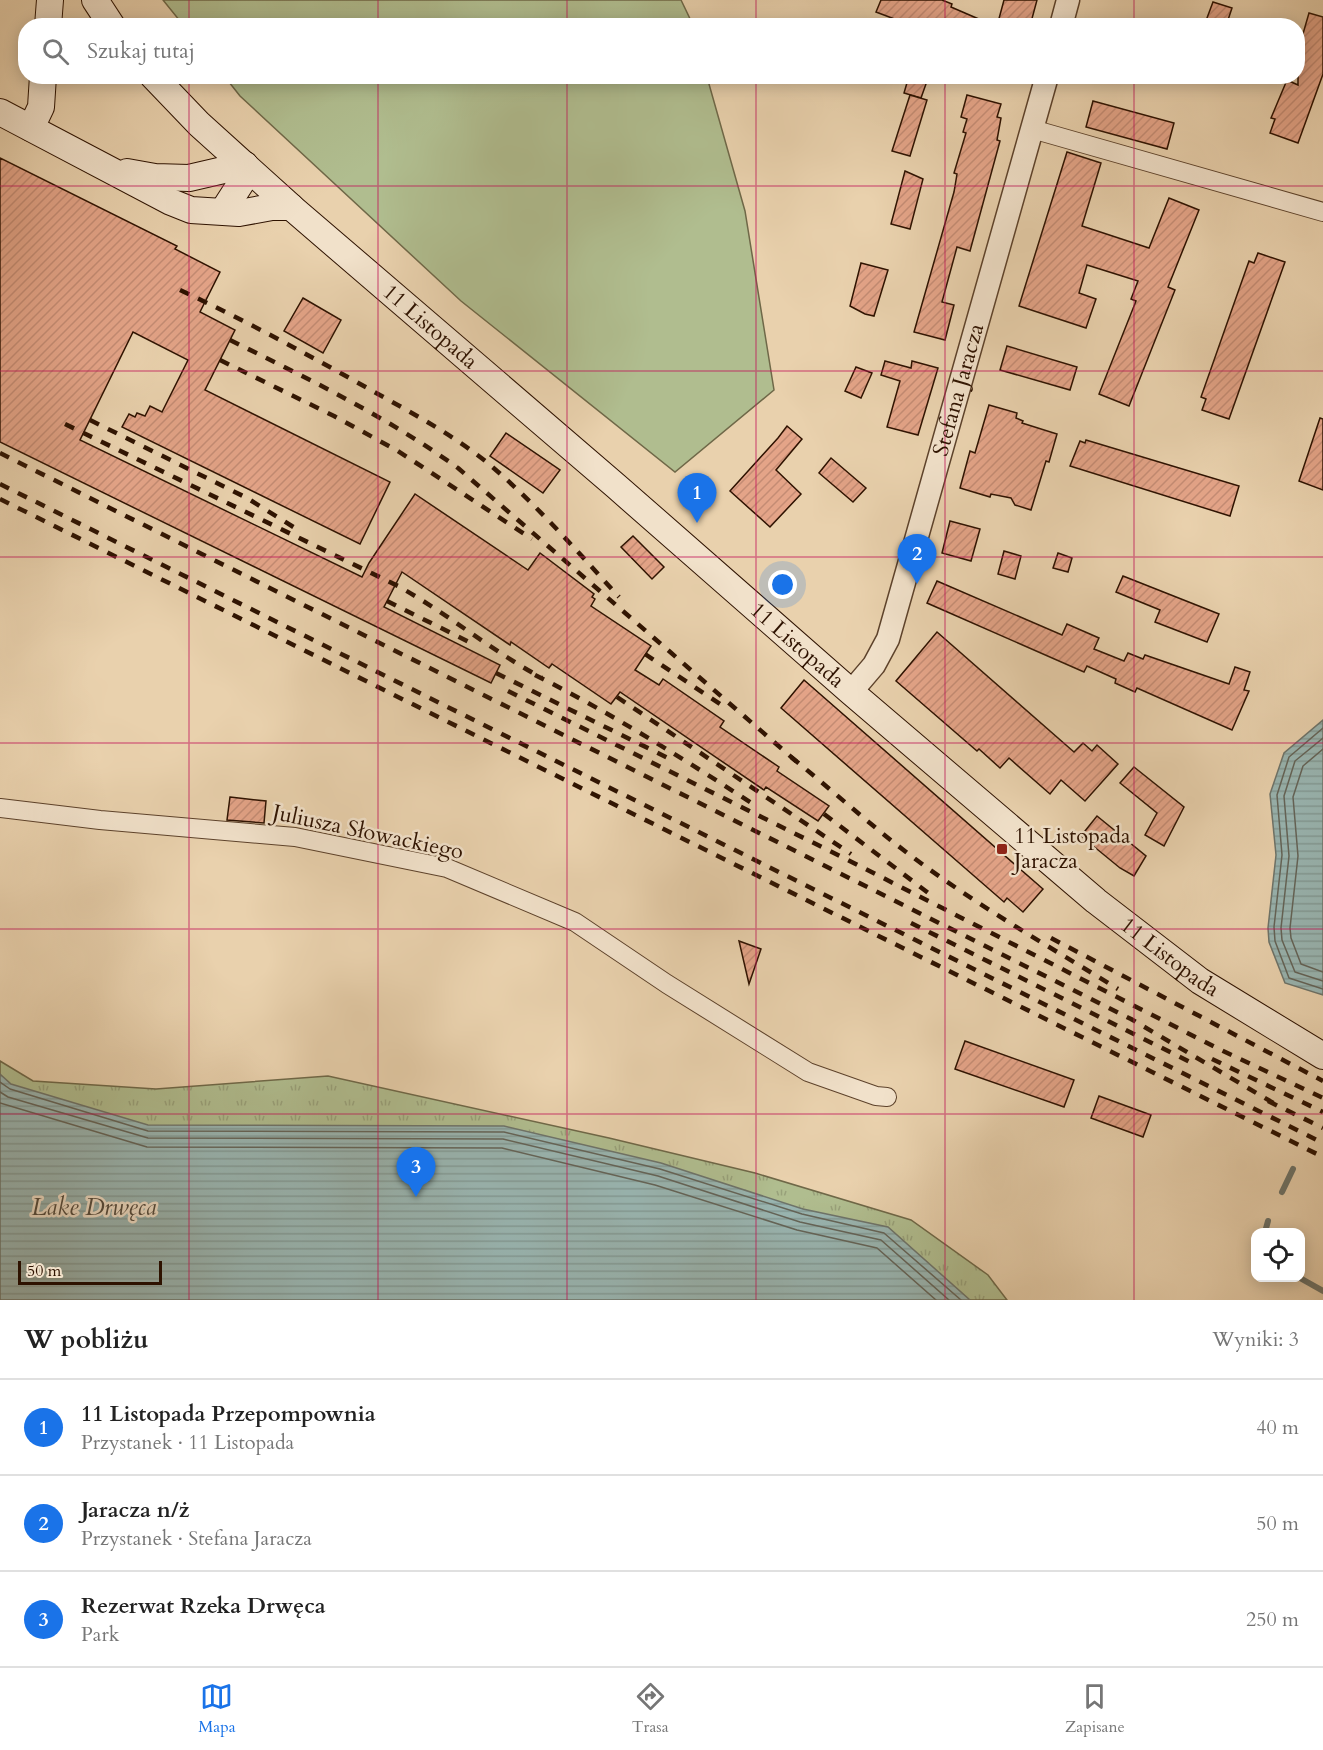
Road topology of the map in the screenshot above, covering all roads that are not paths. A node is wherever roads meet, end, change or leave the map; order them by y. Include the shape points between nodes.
1 (51, 0) edge
2 (95, 0) edge
3 (1068, 0) edge
4 (49, 18) edge
5 (107, 18) edge
6 (1063, 18) edge
7 (43, 84) edge
8 (161, 84) edge
9 (1045, 84) edge
10 (0, 112) edge
11 (32, 128) junction
12 (1032, 129) junction
13 (245, 165) junction
14 (108, 168) junction
15 (291, 207) junction
16 (223, 211) junction
17 (1323, 212) edge
18 (851, 692) junction
19 (0, 808) edge
20 (1323, 1056) edge
21 (887, 1097) dead end

1 - 4 main road
2 - 5 main road
3 - 6 street
7 - 11 main road via 41,107
8 - 13 main road, 11 Listopada
9 - 12 street, Stefana Jaracza
10 - 11 main road
11 - 14 main road
12 - 17 street
12 - 18 street, Stefana Jaracza via 888,639 874,665
13 - 14 main road via 189,178 155,177
13 - 15 main road, 11 Listopada
13 - 16 main road via 241,183
14 - 16 main road via 191,210
15 - 16 main road
15 - 18 main road, 11 Listopada
18 - 20 main road, 11 Listopada via 1140,937 1200,981
19 - 21 street, Juliusza Słowackiego via 295,837 447,868 575,922 808,1072

